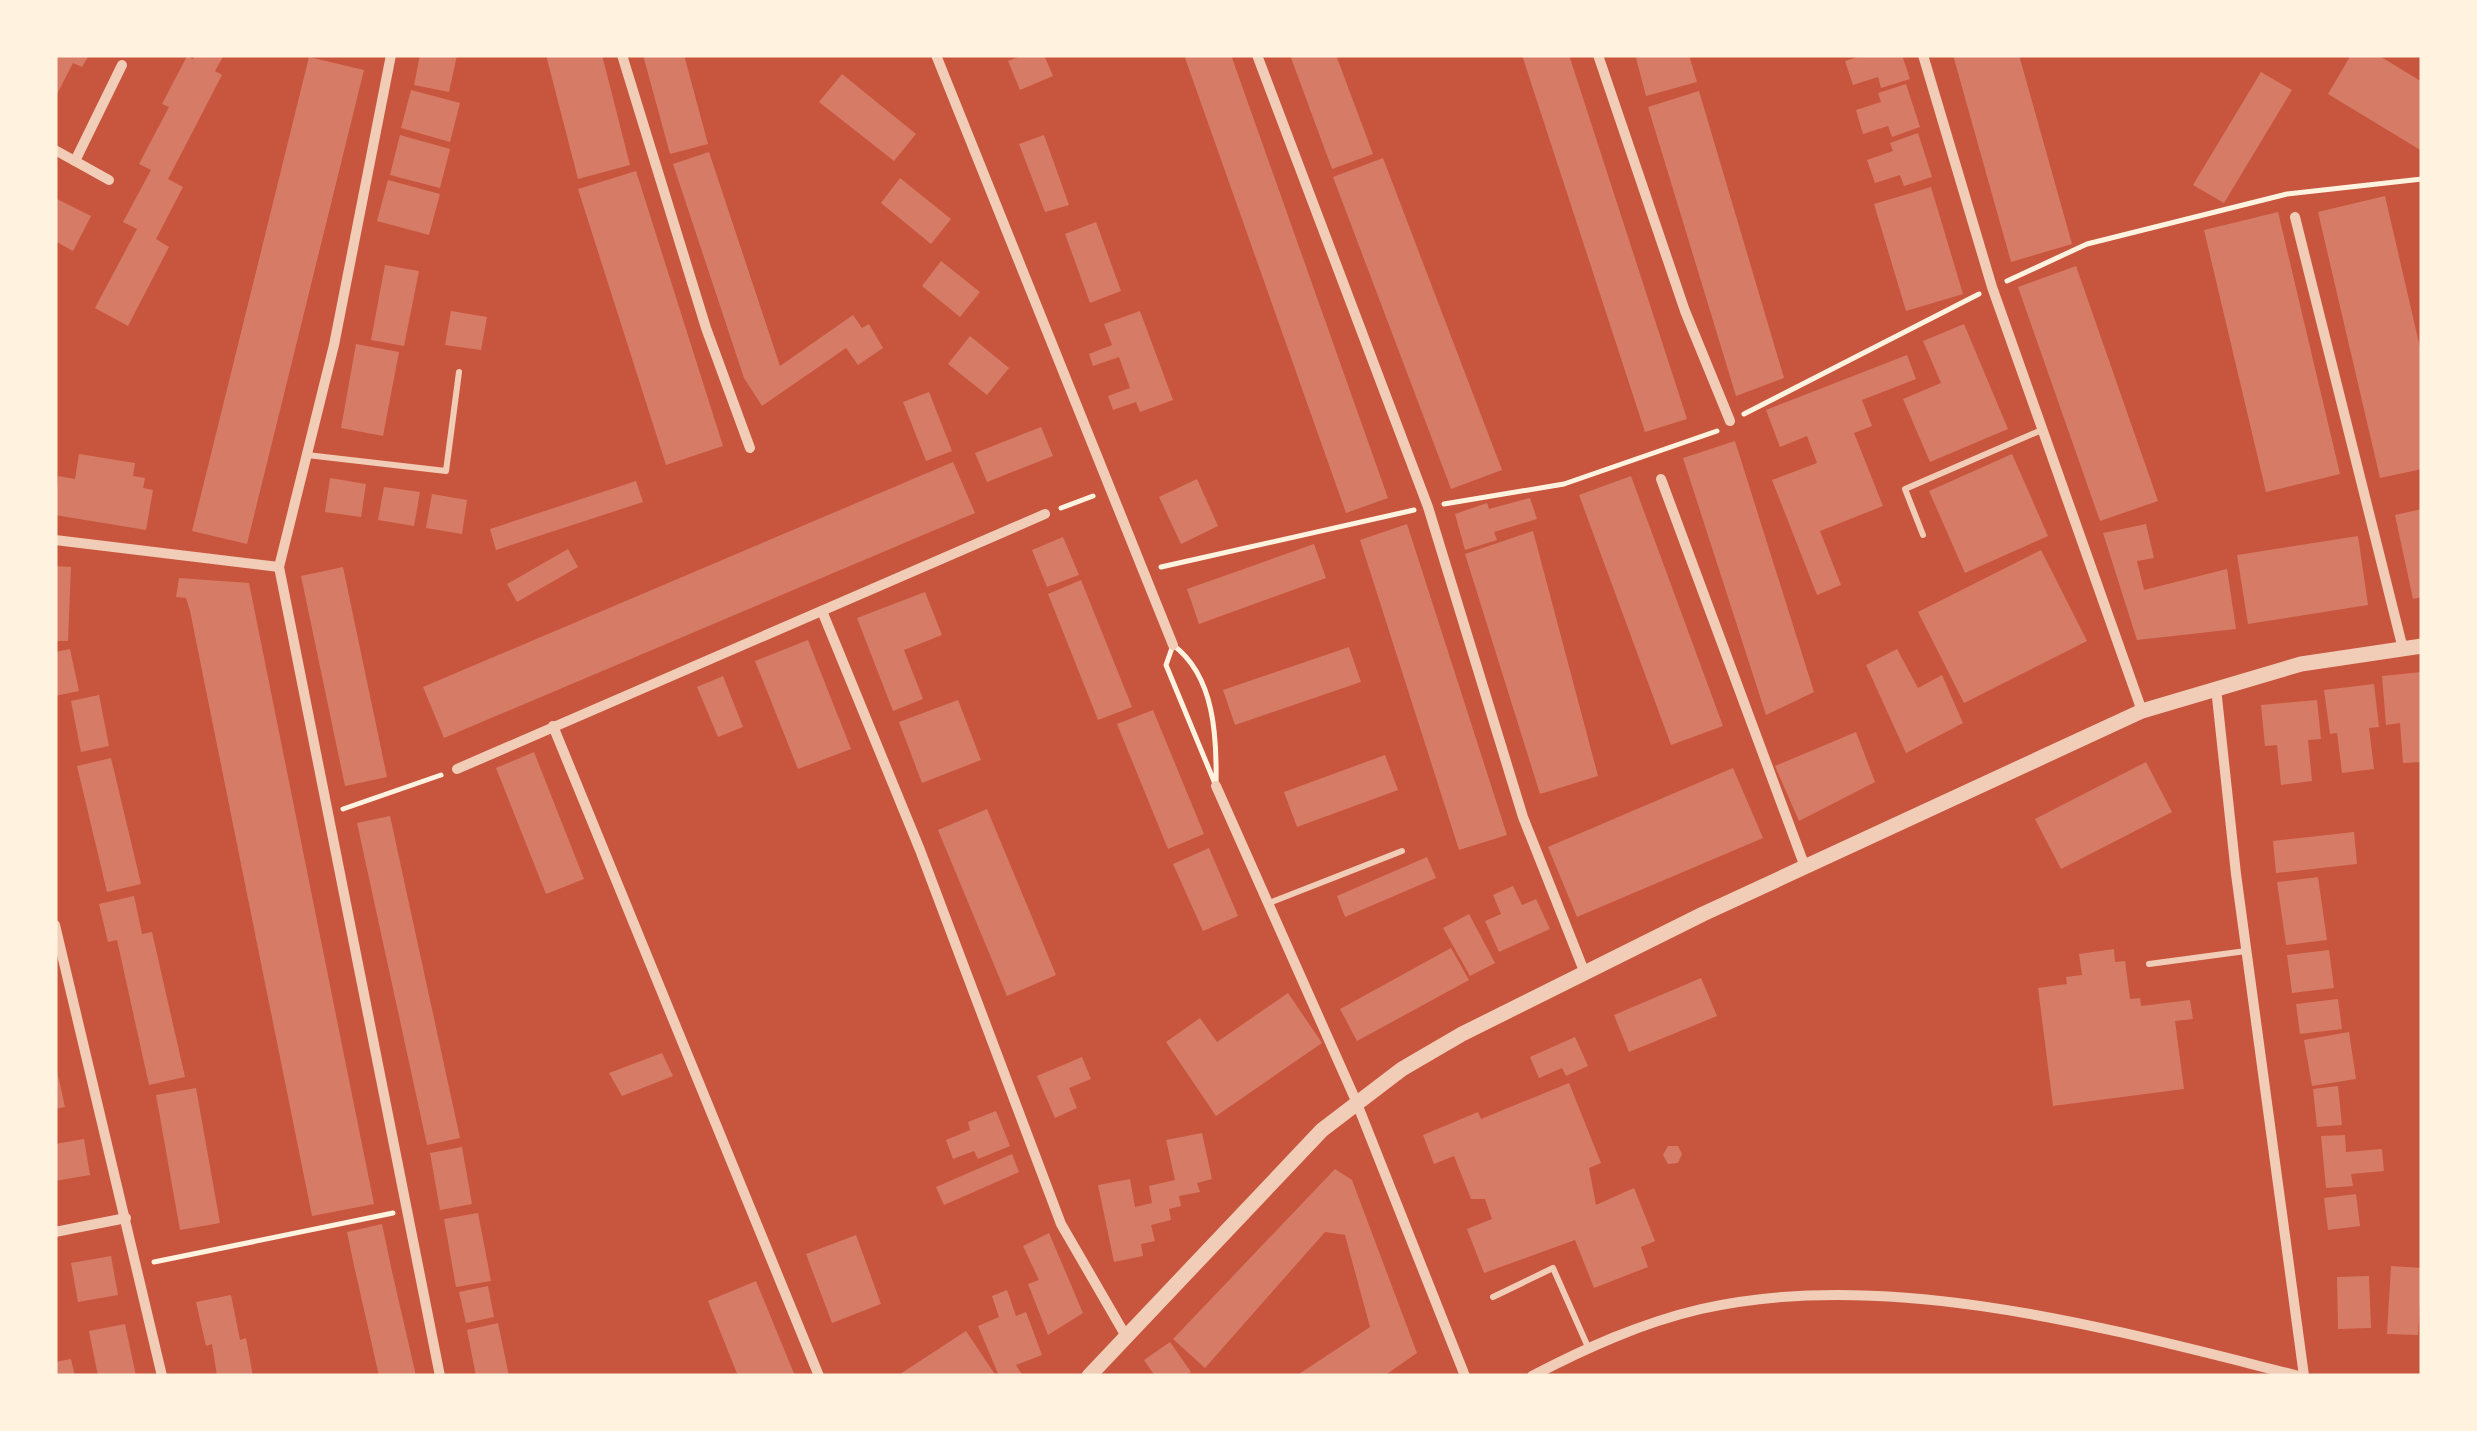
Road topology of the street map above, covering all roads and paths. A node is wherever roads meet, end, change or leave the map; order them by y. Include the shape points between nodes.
1 (391, 55) edge
2 (622, 55) edge
3 (936, 55) edge
4 (1257, 55) edge
5 (1598, 55) edge
6 (1924, 55) edge
7 (122, 66) dead end
8 (55, 150) edge
9 (76, 160) junction
10 (2422, 179) edge
11 (110, 180) dead end
12 (2295, 217) dead end
13 (1992, 288) junction
14 (458, 372) dead end
15 (1730, 422) junction
16 (2045, 428) junction
17 (750, 448) dead end
18 (307, 455) junction
19 (1661, 479) dead end
20 (1112, 489) junction
21 (1428, 507) junction
22 (1044, 514) joint
23 (1922, 535) dead end
24 (55, 540) edge
25 (279, 567) junction
26 (1144, 571) junction
27 (822, 611) junction
28 (1174, 645) junction
29 (2422, 646) edge
30 (2403, 649) junction
31 (2216, 686) junction
32 (2142, 710) junction
33 (553, 726) junction
34 (457, 769) joint
35 (1216, 786) junction
36 (330, 814) junction
37 (1402, 851) dead end
38 (1805, 867) junction
39 (1269, 903) junction
40 (55, 925) edge
41 (2246, 950) junction
42 (2149, 964) dead end
43 (1584, 972) junction
44 (1356, 1101) junction
45 (407, 1210) junction
46 (126, 1218) junction
47 (55, 1232) edge
48 (136, 1266) junction
49 (1493, 1297) dead end
50 (1127, 1338) junction
51 (1588, 1347) junction
52 (162, 1376) edge
53 (440, 1376) edge
54 (819, 1376) edge
55 (1089, 1376) edge
56 (1465, 1376) edge
57 (1532, 1376) edge
58 (2301, 1376) edge

1 - 18 street
2 - 17 street
3 - 20 street
4 - 21 street
5 - 15 street via 1684,311
6 - 13 street
7 - 9 street
8 - 9 street
9 - 11 street
10 - 13 path via 2288,194 2087,244
12 - 30 street
13 - 15 path
13 - 16 street
14 - 18 lane via 446,472
15 - 21 path via 1564,484
16 - 23 lane via 1905,489
16 - 32 street
18 - 25 street
19 - 38 street
20 - 22 path
20 - 26 street
21 - 26 path
21 - 43 street via 1523,817
22 - 27 street
24 - 25 street
25 - 36 street
26 - 28 street
27 - 33 street
27 - 50 street via 1060,1224
28 - 35 path via 1166,664
28 - 35 path via 1192,658 1217,729
29 - 30 street
30 - 31 street via 2301,664
31 - 32 street
31 - 41 street
32 - 38 street
33 - 34 street
33 - 54 street
34 - 36 path
35 - 39 street
36 - 45 street
37 - 39 lane
38 - 43 street
39 - 44 street
40 - 46 street
41 - 42 lane
41 - 58 street
43 - 44 street via 1402,1068
44 - 50 street via 1282,1169
44 - 56 street
45 - 48 path
45 - 53 street
46 - 47 street
46 - 48 street
48 - 52 street
49 - 51 lane via 1554,1268
50 - 55 street
51 - 57 street
51 - 58 street via 1703,1309 1848,1296 2015,1314

